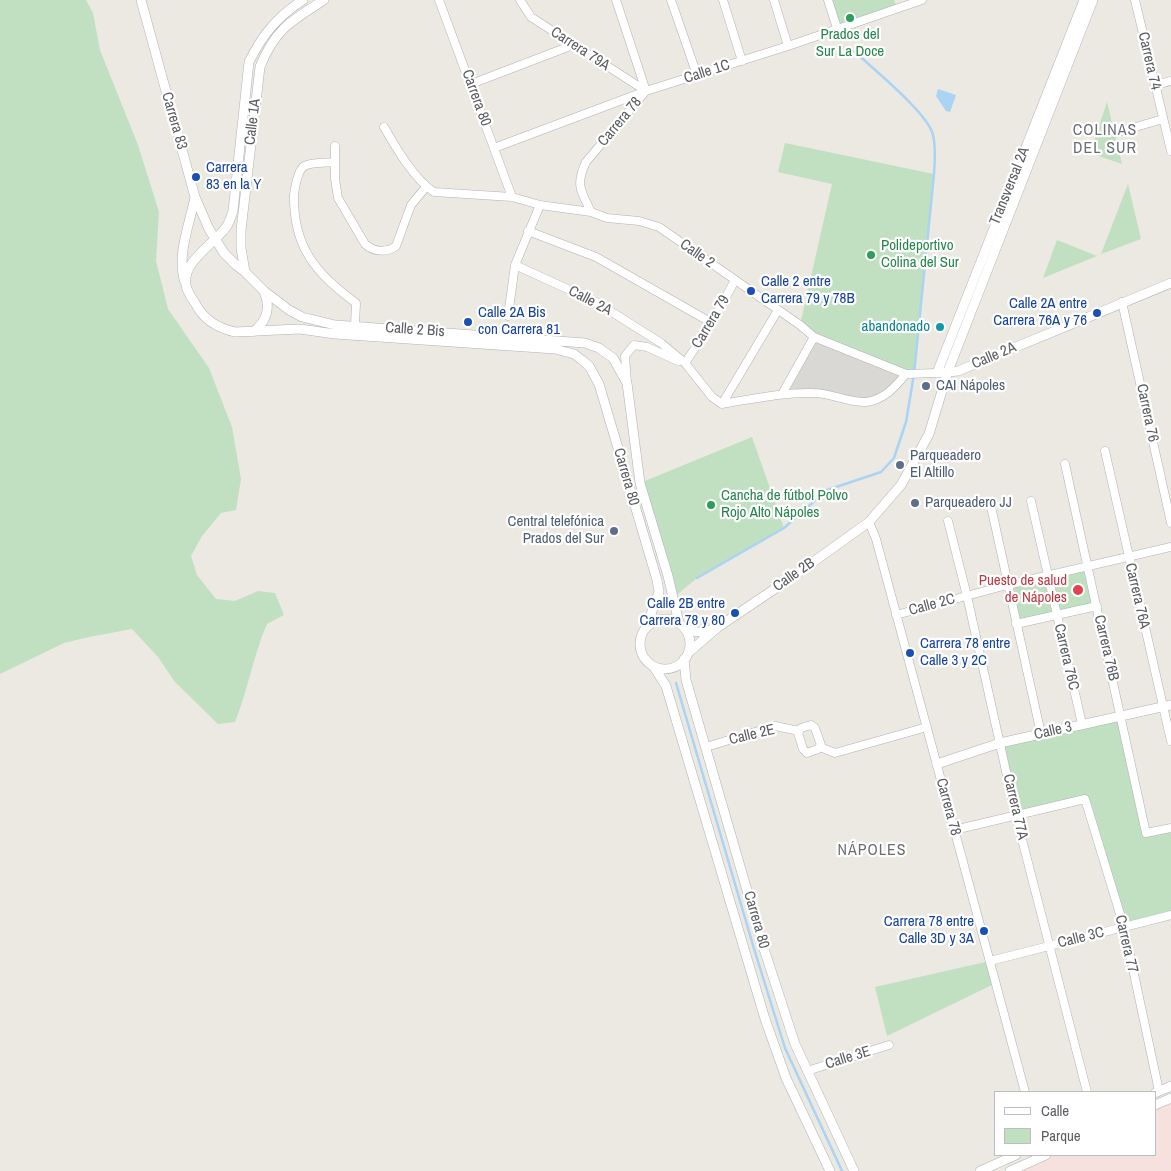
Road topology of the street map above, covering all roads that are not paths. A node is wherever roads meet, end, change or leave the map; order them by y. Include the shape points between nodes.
1 (140, 0) edge
2 (303, 0) edge
3 (324, 0) edge
4 (439, 0) edge
5 (520, 0) edge
6 (616, 0) edge
7 (671, 0) edge
8 (723, 0) edge
9 (774, 0) edge
10 (828, 0) edge
11 (894, 0) edge
12 (922, 0) edge
13 (1084, 0) edge
14 (1093, 0) edge
15 (1135, 0) edge
16 (897, 8) junction
17 (837, 28) junction
18 (573, 45) junction
19 (788, 46) junction
20 (742, 61) junction
21 (697, 75) junction
22 (1171, 81) edge
23 (471, 84) junction
24 (1155, 85) junction
25 (646, 91) junction
26 (1163, 119) junction
27 (384, 127) dead end
28 (1114, 133) dead end
29 (335, 146) dead end
30 (494, 148) junction
31 (1171, 151) edge
32 (335, 162) junction
33 (426, 187) junction
34 (512, 196) junction
35 (195, 197) junction
36 (540, 204) junction
37 (591, 212) junction
38 (528, 231) junction
39 (216, 239) junction
40 (515, 265) junction
41 (246, 272) junction
42 (735, 280) junction
43 (1171, 283) edge
44 (186, 288) junction
45 (264, 291) junction
46 (1122, 302) junction
47 (778, 310) junction
48 (508, 316) dead end
49 (712, 323) junction
50 (355, 325) junction
51 (253, 332) junction
52 (814, 337) junction
53 (555, 349) joint
54 (685, 363) junction
55 (948, 371) junction
56 (937, 372) junction
57 (906, 374) junction
58 (627, 383) junction
59 (782, 394) junction
60 (722, 404) junction
61 (1105, 451) dead end
62 (1065, 464) dead end
63 (1031, 502) dead end
64 (992, 510) dead end
65 (948, 521) dead end
66 (869, 522) junction
67 (1171, 523) edge
68 (1171, 546) edge
69 (1128, 557) junction
70 (1088, 567) junction
71 (1048, 576) junction
72 (1008, 585) junction
73 (967, 596) junction
74 (1096, 606) junction
75 (896, 615) junction
76 (1057, 615) junction
77 (1016, 624) junction
78 (647, 625) junction
79 (682, 625) junction
80 (718, 627) junction
81 (686, 656) junction
82 (654, 667) junction
83 (1167, 706) edge
84 (1121, 715) junction
85 (1082, 724) junction
86 (927, 727) junction
87 (799, 731) junction
88 (1041, 734) junction
89 (1171, 741) edge
90 (1000, 743) junction
91 (706, 747) junction
92 (820, 747) junction
93 (937, 764) junction
94 (1016, 816) junction
95 (1171, 828) edge
96 (954, 830) junction
97 (1171, 915) edge
98 (1124, 927) junction
99 (1048, 946) junction
100 (990, 961) junction
101 (889, 1045) dead end
102 (807, 1071) junction
103 (1171, 1086) edge
104 (1025, 1091) edge
105 (1088, 1091) edge
106 (1157, 1092) edge
107 (1171, 1098) edge
108 (1156, 1105) edge
109 (1014, 1156) edge
110 (1041, 1156) edge
111 (830, 1171) edge
112 (854, 1171) edge
113 (980, 1171) edge
114 (1010, 1171) edge

1 - 35 street, Carrera 83
2 - 39 street, Calle 1A via 273,23 249,62 232,211 227,226
3 - 41 street, Calle 1A via 281,30 267,48 260,67 241,230
4 - 23 street, Carrera 80
5 - 18 street, Carrera 79A via 531,17
6 - 25 street, Carrera 78
7 - 21 street
8 - 20 street
9 - 19 street
10 - 17 street
11 - 16 street
12 - 16 street, Calle 1C
13 - 56 street, Transversal 2A
14 - 55 street, Transversal 2A
15 - 24 street, Carrera 74
16 - 17 street, Calle 1C
17 - 19 street, Calle 1C
18 - 23 street
18 - 25 street, Carrera 79A
19 - 20 street, Calle 1C
20 - 21 street, Calle 1C
21 - 25 street, Calle 1C
22 - 24 street
23 - 30 street, Carrera 80
24 - 26 street, Carrera 74
25 - 30 street, Calle 1C
25 - 37 street, Carrera 78 via 586,162 580,176 580,188
26 - 28 street
26 - 31 street, Carrera 74
27 - 33 street
29 - 32 street
30 - 34 street, Carrera 80
32 - 33 street via 338,198 366,244 376,250 396,246 411,205
32 - 50 street via 308,165 302,170 295,186 294,213 300,242 308,258 333,286 356,303
33 - 34 street, Calle 2 via 434,192
34 - 36 street, Calle 2
35 - 39 street, Carrera 83
35 - 44 street via 182,260
36 - 37 street, Calle 2
36 - 38 street
37 - 42 street, Calle 2 via 660,227
38 - 40 street
38 - 49 street via 596,257
39 - 41 street, Calle 2 Bis via 224,253
39 - 44 street, Calle 1A via 190,267
40 - 48 street
40 - 54 street, Calle 2A via 596,302 661,343
41 - 45 street, Calle 2 Bis
42 - 47 street, Calle 2
42 - 49 street, Carrera 79
43 - 46 street, Calle 2A
44 - 51 street, Calle 2 Bis via 208,319 234,332
45 - 50 street, Calle 2 Bis via 302,316
45 - 51 street via 267,314
46 - 55 street, Calle 2A via 958,371
46 - 67 street, Carrera 76
47 - 52 street, Calle 2
47 - 60 street
49 - 54 street, Carrera 79
50 - 58 street, Calle 2 Bis via 585,343 613,358
51 - 53 street, Calle 2 Bis via 300,329
52 - 57 street, Calle 2
52 - 59 street
53 - 78 street, Carrera 80 via 574,354 582,360 599,384 657,580 659,592
54 - 58 street, Calle 2A via 634,345 625,356
54 - 60 street, Calle 2A via 712,397
55 - 56 street, Calle 2
55 - 66 street via 929,434 901,485
56 - 57 street, Calle 2
57 - 59 street via 891,392 865,402 815,392
58 - 79 street, Carrera 80 via 640,483
59 - 60 street
61 - 69 street, Carrera 76A
62 - 70 street, Carrera 76B
63 - 71 street, Carrera 76C
64 - 72 street
65 - 73 street, Carrera 77A
66 - 75 street, Carrera 78
66 - 80 street, Calle 2B
68 - 69 street, Calle 2C
69 - 70 street, Calle 2C
69 - 83 street, Carrera 76A
70 - 71 street, Calle 2C
70 - 74 street, Carrera 76B
71 - 72 street, Calle 2C
71 - 76 street, Carrera 76C
72 - 73 street, Calle 2C
72 - 77 street
73 - 75 street, Calle 2C
73 - 90 street, Carrera 77A
74 - 76 street
74 - 84 street, Carrera 76B
75 - 86 street, Carrera 78
76 - 77 street
76 - 85 street, Carrera 76C
77 - 88 street
78 - 79 street via 666,618
78 - 82 street, Carrera 80 via 640,637 640,651
79 - 80 street, Calle 2B via 699,633
79 - 81 street, Carrera 80 via 690,640
80 - 81 street, Calle 2B
81 - 82 street via 674,667
81 - 91 street, Carrera 80 via 686,680
82 - 111 street, Carrera 80 via 666,686 776,1051
83 - 84 street, Calle 3
83 - 89 street, Carrera 76A
84 - 85 street, Calle 3
84 - 95 street, Carrera 76B via 1146,833
85 - 88 street, Calle 3
86 - 92 street via 835,753
86 - 93 street, Carrera 78
87 - 91 street, Calle 2E via 775,726
87 - 92 street via 805,752
87 - 92 street, Calle 2E via 814,726
88 - 90 street, Calle 3
90 - 93 street, Calle 3
90 - 94 street, Carrera 77A
91 - 102 street, Carrera 80 via 764,949
93 - 96 street, Carrera 78
94 - 96 street
94 - 98 street, Carrera 77 via 1085,798
94 - 99 street, Carrera 77A
96 - 100 street, Carrera 78
97 - 98 street, Calle 3C
98 - 99 street, Calle 3C
98 - 106 street, Carrera 77
99 - 100 street, Calle 3C
99 - 105 street, Carrera 77A
100 - 104 street, Carrera 78
101 - 102 street, Calle 3E
102 - 112 street, Carrera 80
103 - 106 street
107 - 108 street
109 - 113 street
110 - 114 street

